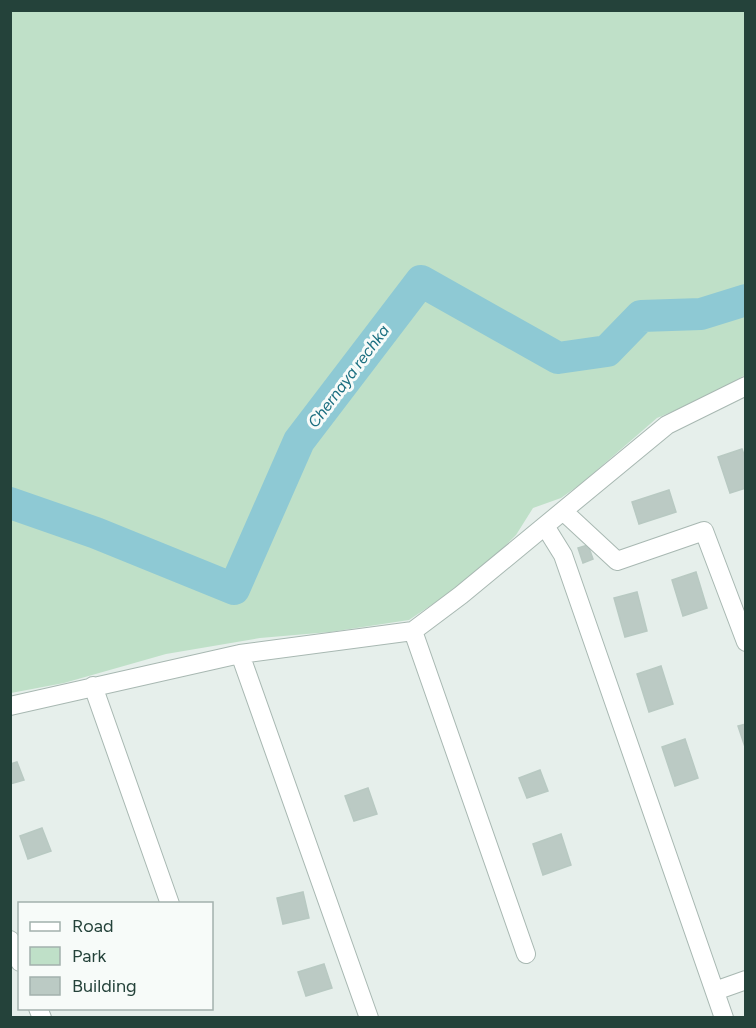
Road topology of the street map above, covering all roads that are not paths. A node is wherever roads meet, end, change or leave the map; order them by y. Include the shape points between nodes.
1 (745, 387) edge
2 (563, 511) junction
3 (545, 526) junction
4 (413, 631) junction
5 (746, 642) edge
6 (240, 654) junction
7 (93, 686) junction
8 (10, 706) edge
9 (170, 902) edge
10 (10, 940) edge
11 (526, 954) dead end
12 (18, 958) edge
13 (746, 980) edge
14 (715, 991) junction
15 (369, 1017) edge
16 (724, 1017) edge

1 - 2 street via 667,425
2 - 3 street
2 - 5 street via 617,561 704,531
3 - 4 street
3 - 14 street via 563,555
4 - 6 street
4 - 11 street
6 - 7 street
6 - 15 street
7 - 8 street
7 - 9 street
10 - 12 street
13 - 14 street
14 - 16 street

